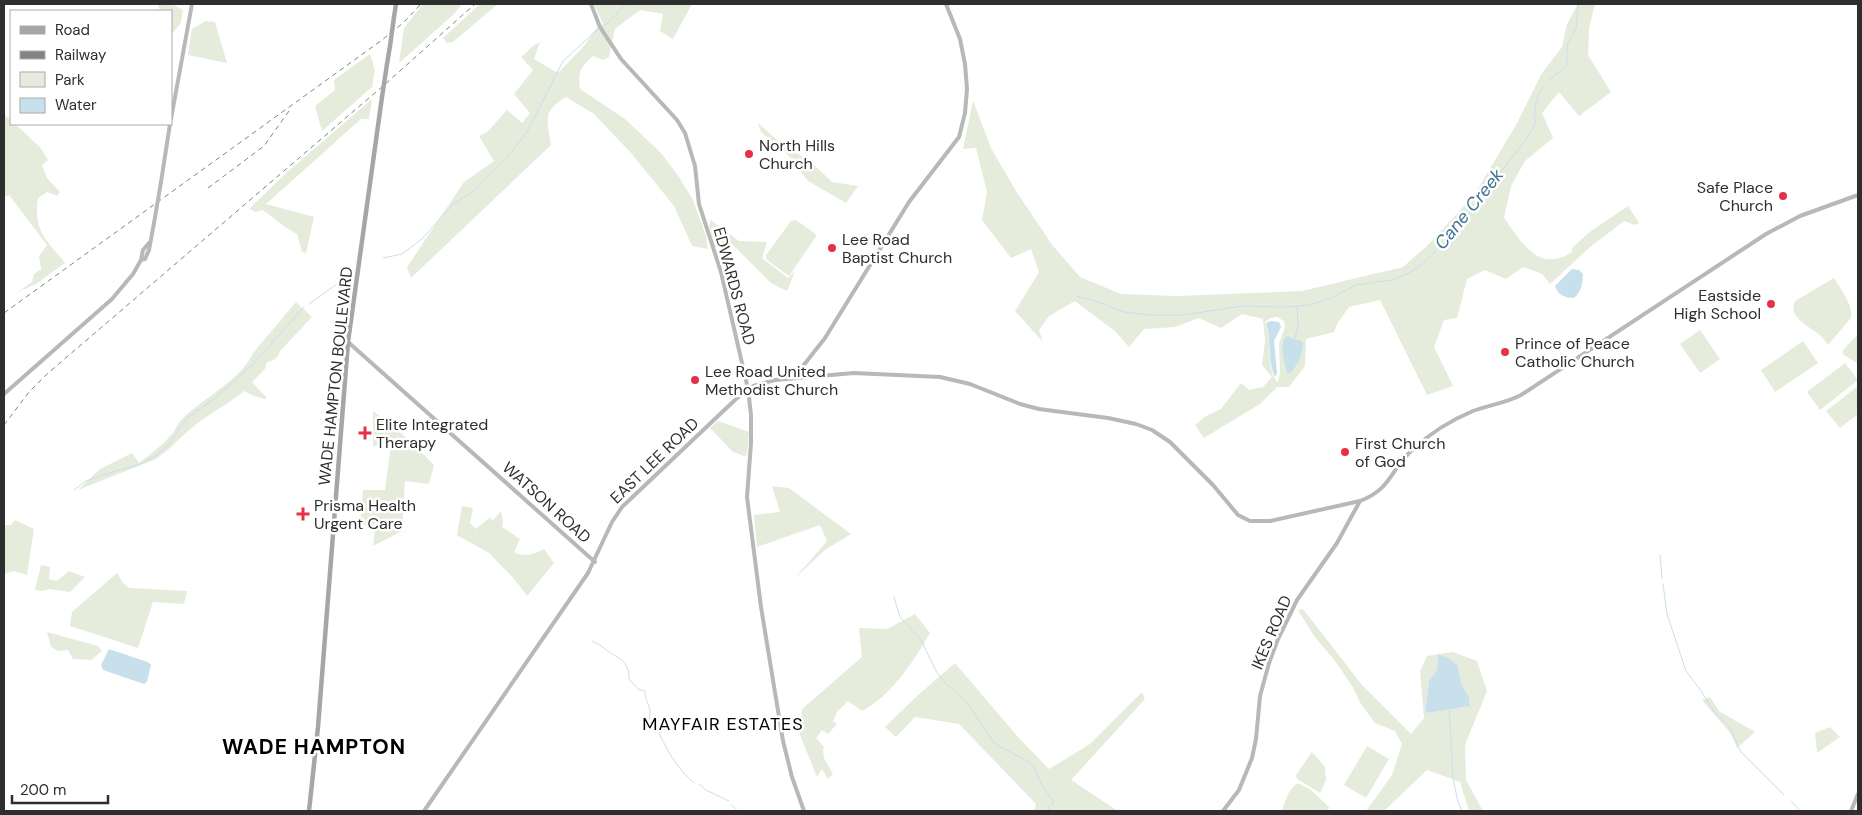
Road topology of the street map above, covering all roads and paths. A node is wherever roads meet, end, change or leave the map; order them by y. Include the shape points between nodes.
1 (192, 4) edge
2 (396, 4) edge
3 (591, 4) edge
4 (946, 4) edge
5 (172, 114) edge
6 (170, 125) edge
7 (1858, 195) edge
8 (348, 342) junction
9 (802, 377) junction
10 (748, 389) junction
11 (4, 394) edge
12 (1360, 501) junction
13 (595, 562) junction
14 (1858, 794) edge
15 (309, 811) edge
16 (424, 811) edge
17 (804, 811) edge
18 (1223, 811) edge
19 (1851, 811) edge

1 - 5 street
2 - 8 main road, WADE HAMPTON BOULEVARD, bridge
3 - 10 street, EDWARDS ROAD via 621,59 675,117 685,133 695,166 700,210 721,272
4 - 9 street via 960,38 966,64 965,113 959,137 909,202 830,330 803,366
6 - 11 street, bridge via 154,222 141,260 112,299
7 - 12 street via 1800,216 1766,234 1520,395 1473,411 1436,432 1406,456 1379,492
8 - 13 street, WATSON ROAD
8 - 15 main road, WADE HAMPTON BOULEVARD
9 - 10 street, EAST LEE ROAD via 768,381
9 - 12 street, EAST LEE ROAD via 867,373 940,377 970,384 1039,409 1136,424 1170,442 1238,515 1250,521 1270,520
10 - 13 street, EAST LEE ROAD via 626,502 612,522
10 - 17 street, EDWARDS ROAD via 752,443 747,497 761,607 783,741
12 - 18 street, IKES ROAD via 1337,543 1297,600 1278,639 1260,696 1252,758 1239,790
13 - 16 street, EAST LEE ROAD
14 - 19 street

